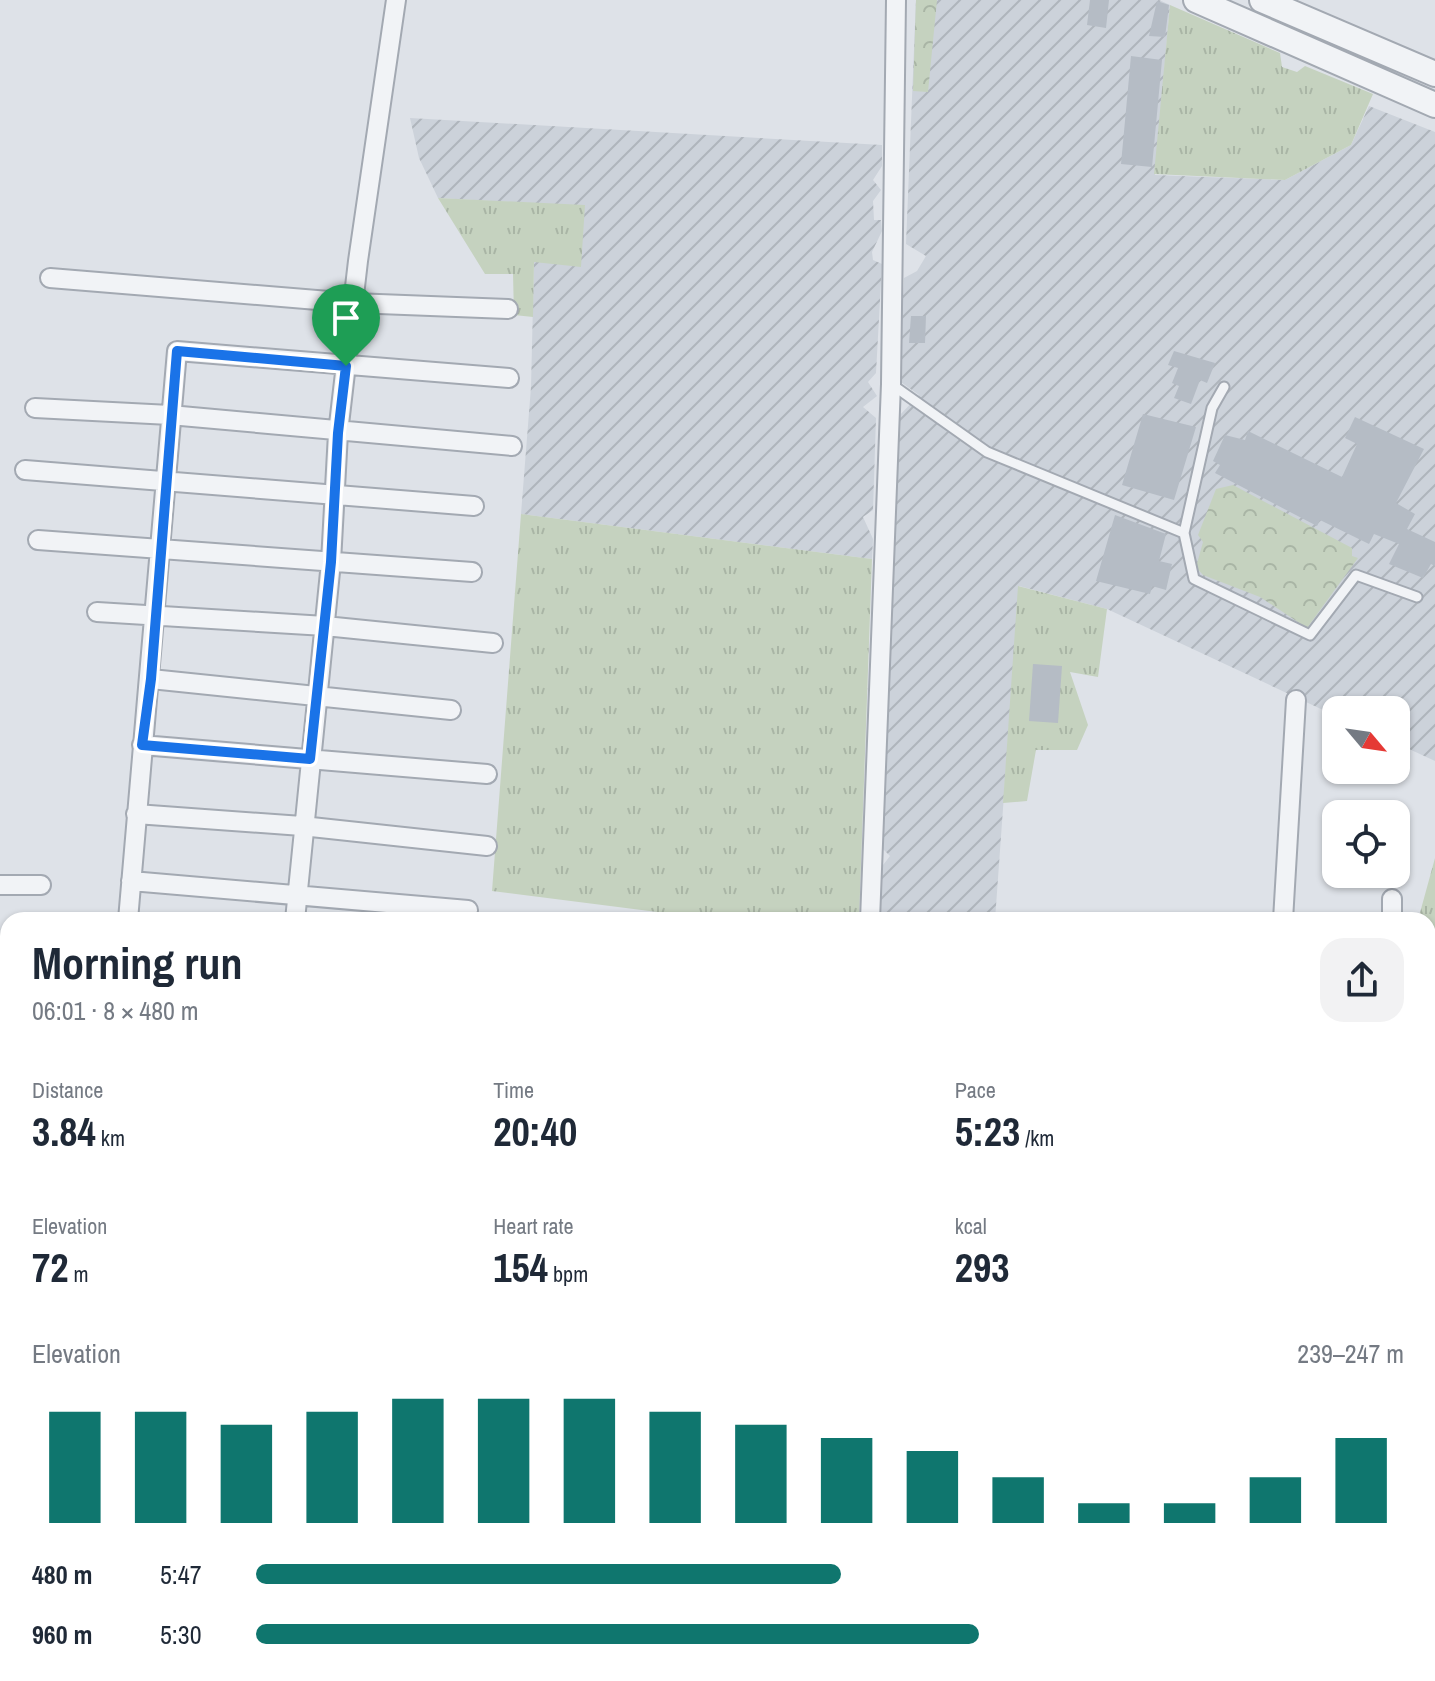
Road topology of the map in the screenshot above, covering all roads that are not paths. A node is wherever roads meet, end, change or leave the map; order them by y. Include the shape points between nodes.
1 (396, 0) edge
2 (896, 0) edge
3 (1196, 0) edge
4 (1262, 0) edge
5 (1435, 74) edge
6 (1435, 105) edge
7 (50, 278) dead end
8 (353, 303) junction
9 (508, 309) dead end
10 (346, 366) junction
11 (509, 378) dead end
12 (891, 384) junction
13 (1224, 387) dead end
14 (35, 408) dead end
15 (170, 415) junction
16 (338, 433) junction
17 (512, 446) dead end
18 (25, 470) dead end
19 (166, 483) junction
20 (335, 497) junction
21 (474, 506) dead end
22 (1184, 533) junction
23 (38, 540) dead end
24 (162, 548) junction
25 (331, 562) junction
26 (472, 572) dead end
27 (1417, 597) dead end
28 (97, 612) dead end
29 (154, 618) junction
30 (325, 626) junction
31 (493, 643) dead end
32 (151, 679) junction
33 (316, 697) junction
34 (1296, 700) dead end
35 (451, 710) dead end
36 (142, 745) junction
37 (310, 759) junction
38 (487, 774) dead end
39 (136, 814) junction
40 (302, 826) junction
41 (487, 846) dead end
42 (131, 881) junction
43 (0, 885) edge
44 (41, 885) dead end
45 (298, 895) junction
46 (1392, 899) dead end
47 (468, 910) dead end
48 (129, 912) edge
49 (296, 912) edge
50 (870, 912) edge
51 (1283, 912) edge
52 (1392, 912) edge

1 - 8 street
2 - 12 street
3 - 6 street
4 - 5 street
7 - 8 street
8 - 9 street
8 - 10 street
10 - 11 street
10 - 15 street via 177,351
10 - 16 street
12 - 22 lane via 987,452
12 - 50 street
13 - 22 lane via 1212,408
14 - 15 street
15 - 16 street
15 - 19 street
16 - 17 street
16 - 20 street
18 - 19 street
19 - 20 street
19 - 24 street
20 - 21 street
20 - 25 street
22 - 27 lane via 1194,579 1310,635 1356,575
23 - 24 street
24 - 25 street
24 - 29 street
25 - 26 street
25 - 30 street
28 - 29 street
29 - 30 street
29 - 32 street
30 - 31 street
30 - 33 street
32 - 33 street
32 - 36 street
33 - 35 street
33 - 37 street
34 - 51 street
36 - 37 street
36 - 39 street
37 - 38 street
37 - 40 street
39 - 40 street
39 - 42 street
40 - 41 street
40 - 45 street
42 - 45 street
42 - 48 street
43 - 44 street
45 - 47 street
45 - 49 street
46 - 52 street

